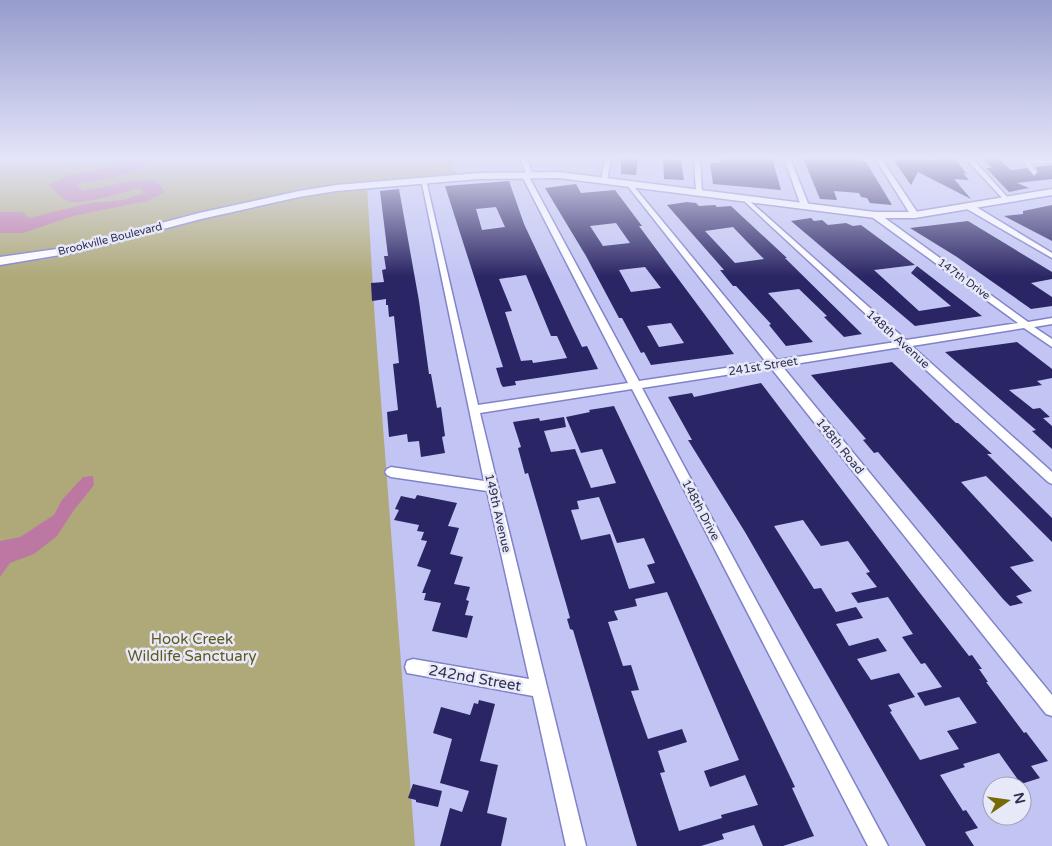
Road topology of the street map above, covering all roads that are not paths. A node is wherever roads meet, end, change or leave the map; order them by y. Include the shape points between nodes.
1 (283, 197) edge
2 (427, 197) edge
3 (539, 197) edge
4 (640, 197) edge
5 (733, 197) edge
6 (802, 197) edge
7 (904, 197) edge
8 (1005, 197) edge
9 (1021, 197) edge
10 (745, 199) junction
11 (1007, 200) junction
12 (805, 206) junction
13 (970, 207) junction
14 (875, 215) junction
15 (916, 216) junction
16 (1052, 256) edge
17 (0, 261) edge
18 (1052, 321) edge
19 (1026, 325) junction
20 (903, 344) junction
21 (1052, 344) edge
22 (774, 364) junction
23 (636, 385) junction
24 (474, 410) junction
25 (391, 472) dead end
26 (1052, 479) edge
27 (492, 487) junction
28 (413, 666) dead end
29 (538, 689) junction
30 (1052, 708) edge
31 (576, 846) edge
32 (878, 846) edge

1 - 17 street, Brookville Boulevard via 72,250
2 - 24 street, 149th Avenue
3 - 23 street, 148th Drive
4 - 22 street, 148th Road
5 - 10 street, Brookville Boulevard
6 - 12 street
7 - 15 street
8 - 11 street
9 - 11 street, Brookville Boulevard
10 - 12 street, Brookville Boulevard
10 - 20 street, 148th Avenue
11 - 13 street, Brookville Boulevard
12 - 14 street, Brookville Boulevard
13 - 15 street, Brookville Boulevard
13 - 16 street
14 - 15 street, Brookville Boulevard
14 - 19 street, 147th Drive
18 - 19 street, 241st Street
19 - 20 street, 241st Street
19 - 21 street, 147th Drive
20 - 22 street, 241st Street
20 - 26 street, 148th Avenue
22 - 23 street, 241st Street
22 - 30 street, 148th Road
23 - 24 street, 241st Street
23 - 32 street, 148th Drive
24 - 27 street, 149th Avenue
25 - 27 street
27 - 29 street, 149th Avenue
28 - 29 street, 242nd Street
29 - 31 street, 149th Avenue

